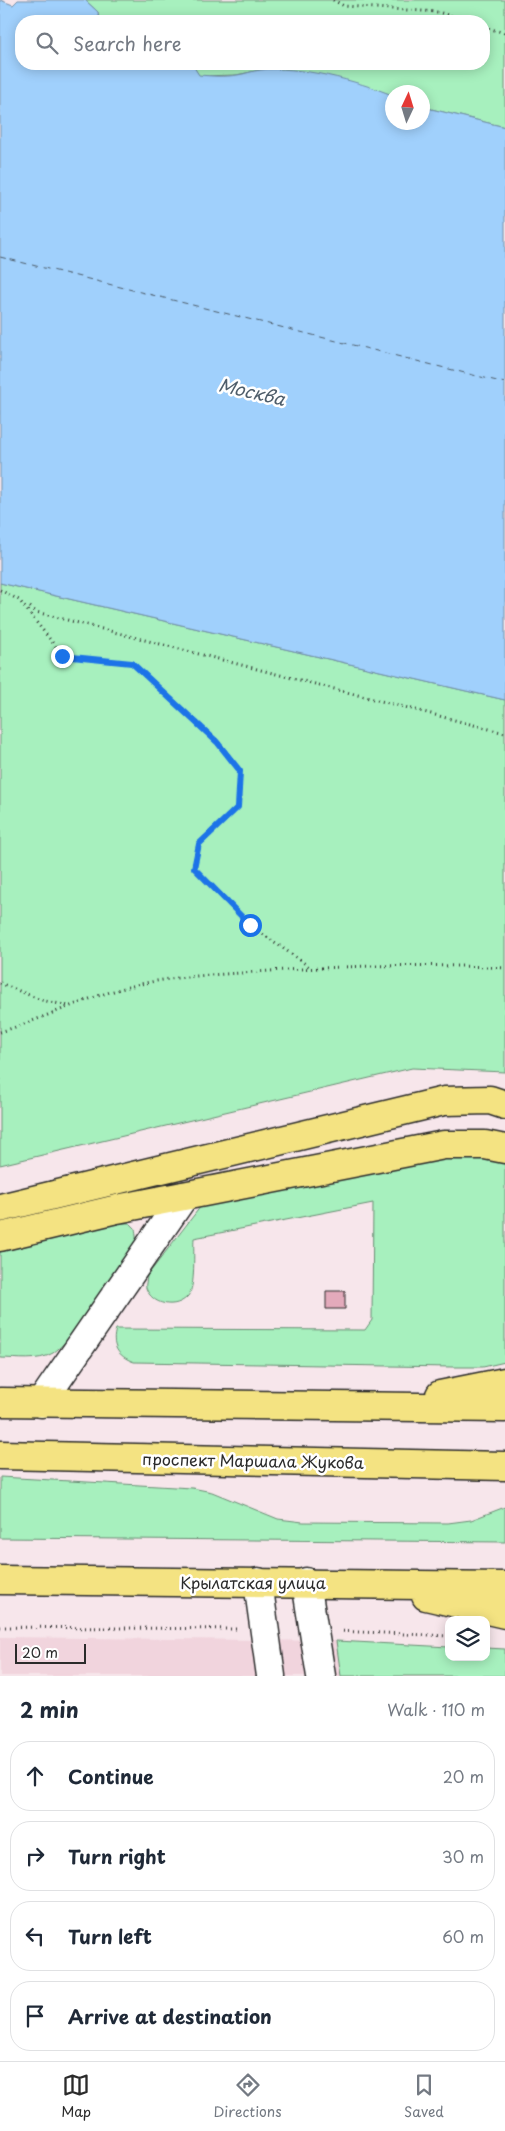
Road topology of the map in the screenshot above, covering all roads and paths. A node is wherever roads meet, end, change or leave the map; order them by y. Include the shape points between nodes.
1 (333, 0) edge
2 (448, 15) edge
3 (490, 29) edge
4 (505, 33) edge
5 (0, 590) edge
6 (30, 607) dead end
7 (505, 733) edge
8 (311, 968) junction
9 (505, 968) edge
10 (0, 983) edge
11 (70, 1007) junction
12 (0, 1032) edge
13 (505, 1105) edge
14 (505, 1149) edge
15 (184, 1196) junction
16 (0, 1208) edge
17 (0, 1237) edge
18 (505, 1382) edge
19 (0, 1402) edge
20 (41, 1403) junction
21 (368, 1408) junction
22 (505, 1408) edge
23 (0, 1455) edge
24 (505, 1466) edge
25 (0, 1580) edge
26 (258, 1582) junction
27 (306, 1582) junction
28 (361, 1582) junction
29 (505, 1586) edge
30 (505, 1614) edge
31 (0, 1627) edge
32 (314, 1629) junction
33 (264, 1630) junction
34 (445, 1636) edge
35 (271, 1676) edge
36 (321, 1676) edge

1 - 2 path via 344,6
3 - 4 path
5 - 8 path via 19,600 62,656 132,663 217,742 240,771 238,807 199,844 194,868 250,925
6 - 7 path via 36,612
8 - 9 path
8 - 11 path via 158,980 126,987
10 - 11 path
11 - 12 path
13 - 16 main road via 490,1100 444,1101
14 - 15 main road via 485,1144 444,1145
15 - 17 main road
15 - 20 lane
18 - 21 main road
19 - 20 main road
20 - 21 main road
21 - 22 main road
23 - 24 main road, проспект Маршала Жукова
25 - 26 main road, Крылатская улица
26 - 27 main road, Крылатская улица
26 - 33 lane
27 - 28 main road, Крылатская улица
27 - 32 lane
28 - 29 main road, Крылатская улица
28 - 30 main road
31 - 33 path
32 - 34 path
32 - 36 lane
33 - 35 lane

